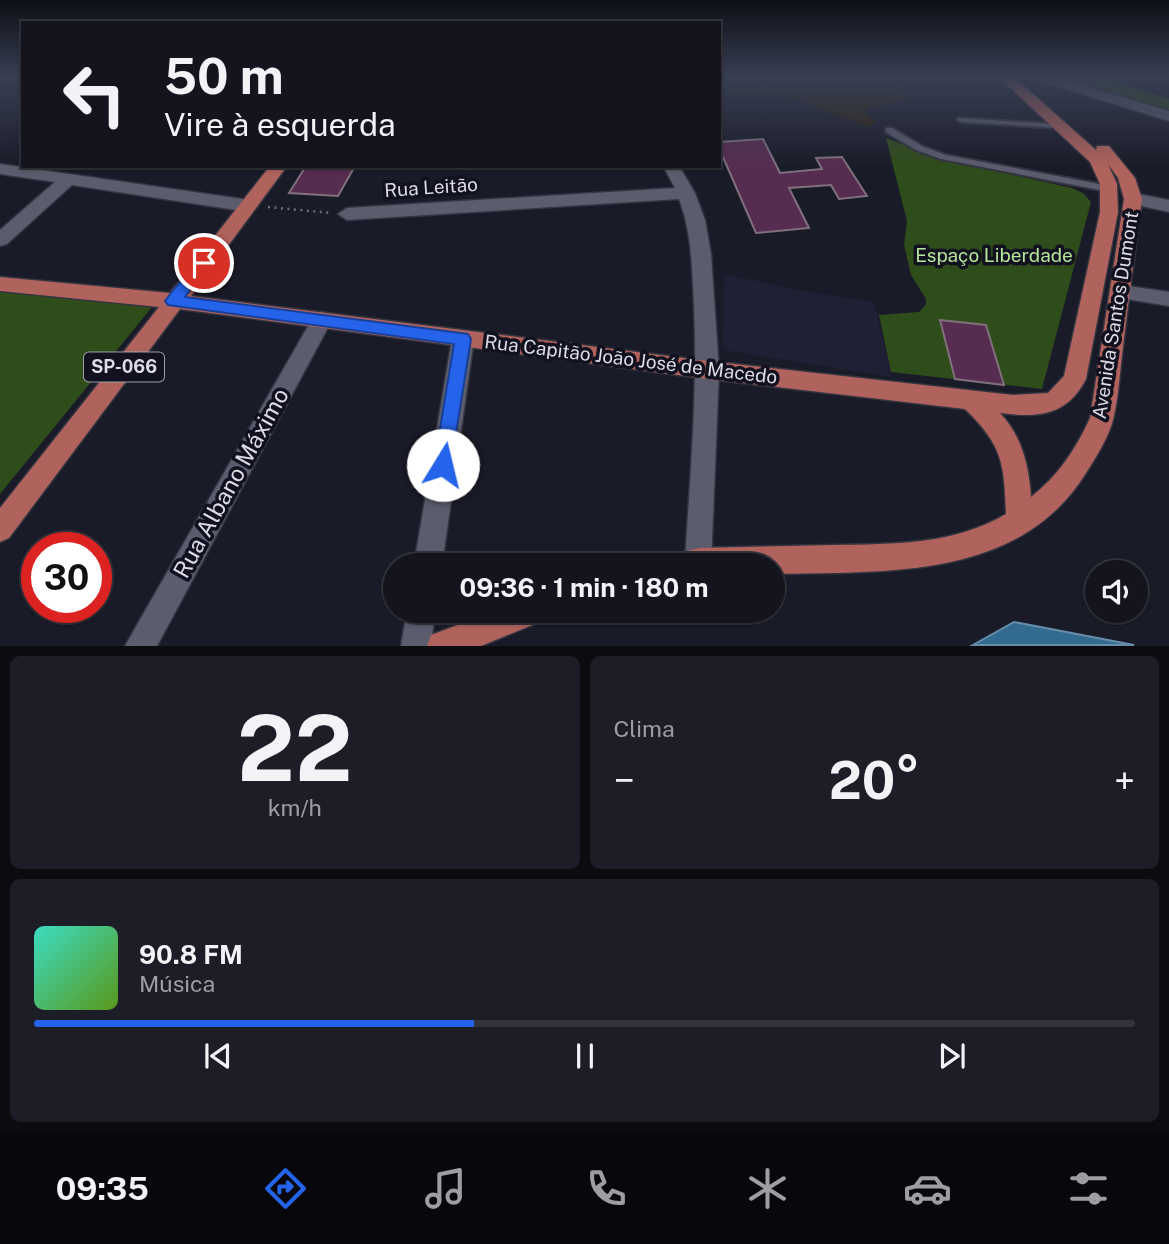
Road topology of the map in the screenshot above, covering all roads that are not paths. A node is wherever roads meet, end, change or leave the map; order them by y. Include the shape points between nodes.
1 (1038, 108) edge
2 (1056, 108) edge
3 (1143, 108) edge
4 (1169, 116) edge
5 (961, 120) dead end
6 (1057, 126) junction
7 (889, 130) dead end
8 (21, 157) edge
9 (109, 168) edge
10 (278, 168) edge
11 (672, 168) edge
12 (3, 169) edge
13 (70, 178) junction
14 (94, 181) junction
15 (1110, 190) junction
16 (686, 192) junction
17 (1133, 199) junction
18 (249, 206) junction
19 (1169, 206) edge
20 (346, 214) road end
21 (0, 240) edge
22 (0, 284) edge
23 (1121, 292) junction
24 (1169, 299) edge
25 (173, 301) junction
26 (322, 320) junction
27 (463, 339) junction
28 (708, 370) junction
29 (970, 399) junction
30 (1054, 403) joint
31 (1020, 523) junction
32 (0, 529) edge
33 (430, 553) edge
34 (691, 553) edge
35 (785, 561) edge
36 (419, 623) edge
37 (501, 623) edge
38 (140, 646) edge
39 (416, 646) edge
40 (442, 646) edge

1 - 6 main road, Avenida Santos Dumont
2 - 17 main road, Avenida Santos Dumont via 1122,169
3 - 4 street
5 - 6 lane
6 - 15 main road, Avenida Santos Dumont via 1096,159 1107,173
7 - 15 lane via 944,157
8 - 12 street
9 - 14 street
10 - 18 main road, SP-066
11 - 16 street
12 - 13 street
13 - 14 street
13 - 21 street
14 - 18 street
15 - 30 main road, Avenida Santos Dumont via 1075,379 1065,396
16 - 20 street, Rua Leitão
16 - 28 street via 701,254
17 - 19 street
17 - 23 main road, Avenida Santos Dumont
18 - 25 main road, SP-066
22 - 25 main road, Rua Capitão João José de Macedo
23 - 24 street
23 - 31 main road, Avenida Santos Dumont via 1102,418 1091,447 1069,477
25 - 26 main road, Rua Capitão João José de Macedo
25 - 32 main road, SP-066
26 - 27 main road, Rua Capitão João José de Macedo
26 - 38 street, Rua Albano Máximo
27 - 28 main road, Rua Capitão João José de Macedo
27 - 33 street
28 - 29 main road, Rua Capitão João José de Macedo
28 - 34 street
29 - 30 main road, Rua Capitão João José de Macedo via 1013,405
29 - 31 main road via 1000,430 1010,448
31 - 35 main road, Avenida Santos Dumont via 968,546 910,557
36 - 39 street
37 - 40 main road

